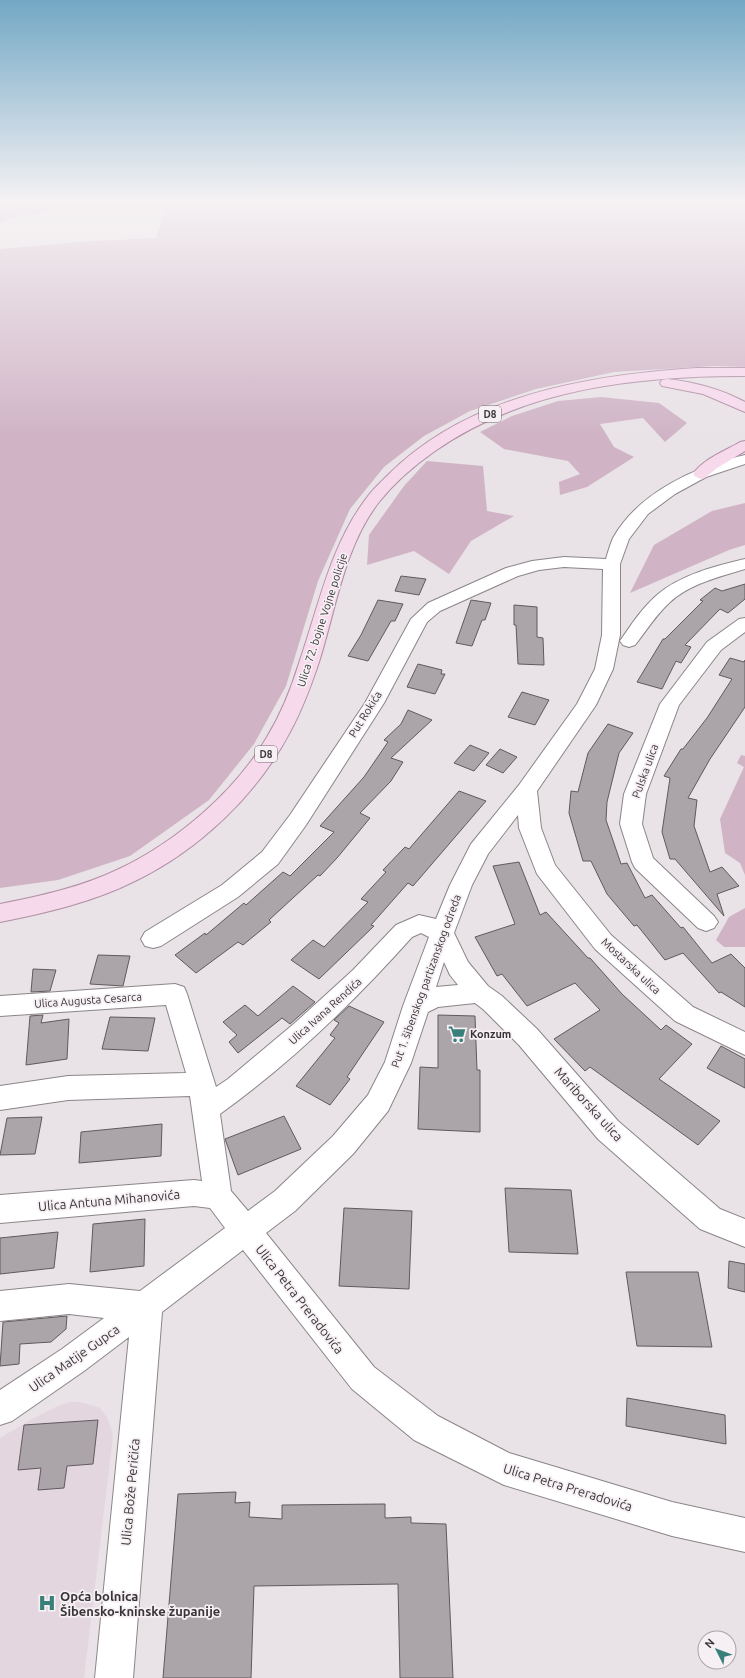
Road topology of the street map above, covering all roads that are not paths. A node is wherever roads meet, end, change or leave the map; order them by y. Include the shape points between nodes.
1 (745, 372) edge
2 (590, 385) junction
3 (745, 408) edge
4 (745, 445) edge
5 (745, 459) edge
6 (700, 474) junction
7 (612, 564) junction
8 (745, 564) edge
9 (745, 623) edge
10 (629, 641) dead end
11 (526, 790) junction
12 (0, 913) edge
13 (706, 922) dead end
14 (442, 933) junction
15 (153, 939) dead end
16 (479, 993) junction
17 (0, 1006) edge
18 (416, 1006) junction
19 (745, 1044) edge
20 (204, 1097) junction
21 (0, 1098) edge
22 (218, 1196) junction
23 (0, 1209) edge
24 (246, 1230) junction
25 (745, 1233) edge
26 (0, 1306) edge
27 (146, 1306) junction
28 (0, 1409) edge
29 (745, 1535) edge
30 (114, 1678) edge

1 - 2 main road, Ulica 72. bojne Vojne policije / D8 via 666,374
2 - 3 main road via 672,383 714,393
2 - 12 main road, Ulica 72. bojne Vojne policije / D8 via 534,398 472,421 429,446 375,497 356,527 338,565 313,650 295,700 274,743 242,788 203,824 127,876 73,896
4 - 6 main road
5 - 6 street, Put 1. šibenskog partizanskog odreda
6 - 7 street, Put 1. šibenskog partizanskog odreda via 669,491 642,511 621,539
7 - 11 street, Put 1. šibenskog partizanskog odreda via 611,635 604,669 586,705
7 - 15 street, Put Rokića via 564,562 538,565 512,572 434,607 420,619 374,703 298,820 270,858 230,891
8 - 10 street via 678,588 663,599
9 - 13 street, Pulska ulica via 714,646 670,704 635,794 631,824 643,862
11 - 14 street, Put 1. šibenskog partizanskog odreda via 479,850 461,885
11 - 19 street, Mostarska ulica via 530,828 545,868 603,942 684,1014
14 - 16 street, Mariborska ulica via 459,968
14 - 18 street, Put 1. šibenskog partizanskog odreda
14 - 20 street, Ulica Ivana Rendića via 419,924 404,931 362,977 305,1030 237,1087
16 - 18 street via 435,997
16 - 25 street, Mariborska ulica via 528,1036 608,1130 710,1219
17 - 20 street, Ulica Augusta Cesarca via 175,994
18 - 24 street, Put 1. šibenskog partizanskog odreda via 398,1063 378,1103 338,1150 284,1200
20 - 21 street via 68,1088
20 - 22 street
22 - 23 street, Ulica Antuna Mihanovića via 194,1193
22 - 24 street, Ulica Petra Preradovića
24 - 27 street, Ulica Matije Gupca
24 - 29 street, Ulica Petra Preradovića via 363,1378 426,1428 504,1468 672,1519
26 - 27 street via 69,1299
27 - 28 street, Ulica Matije Gupca via 73,1360
27 - 30 street, Ulica Bože Peričića

